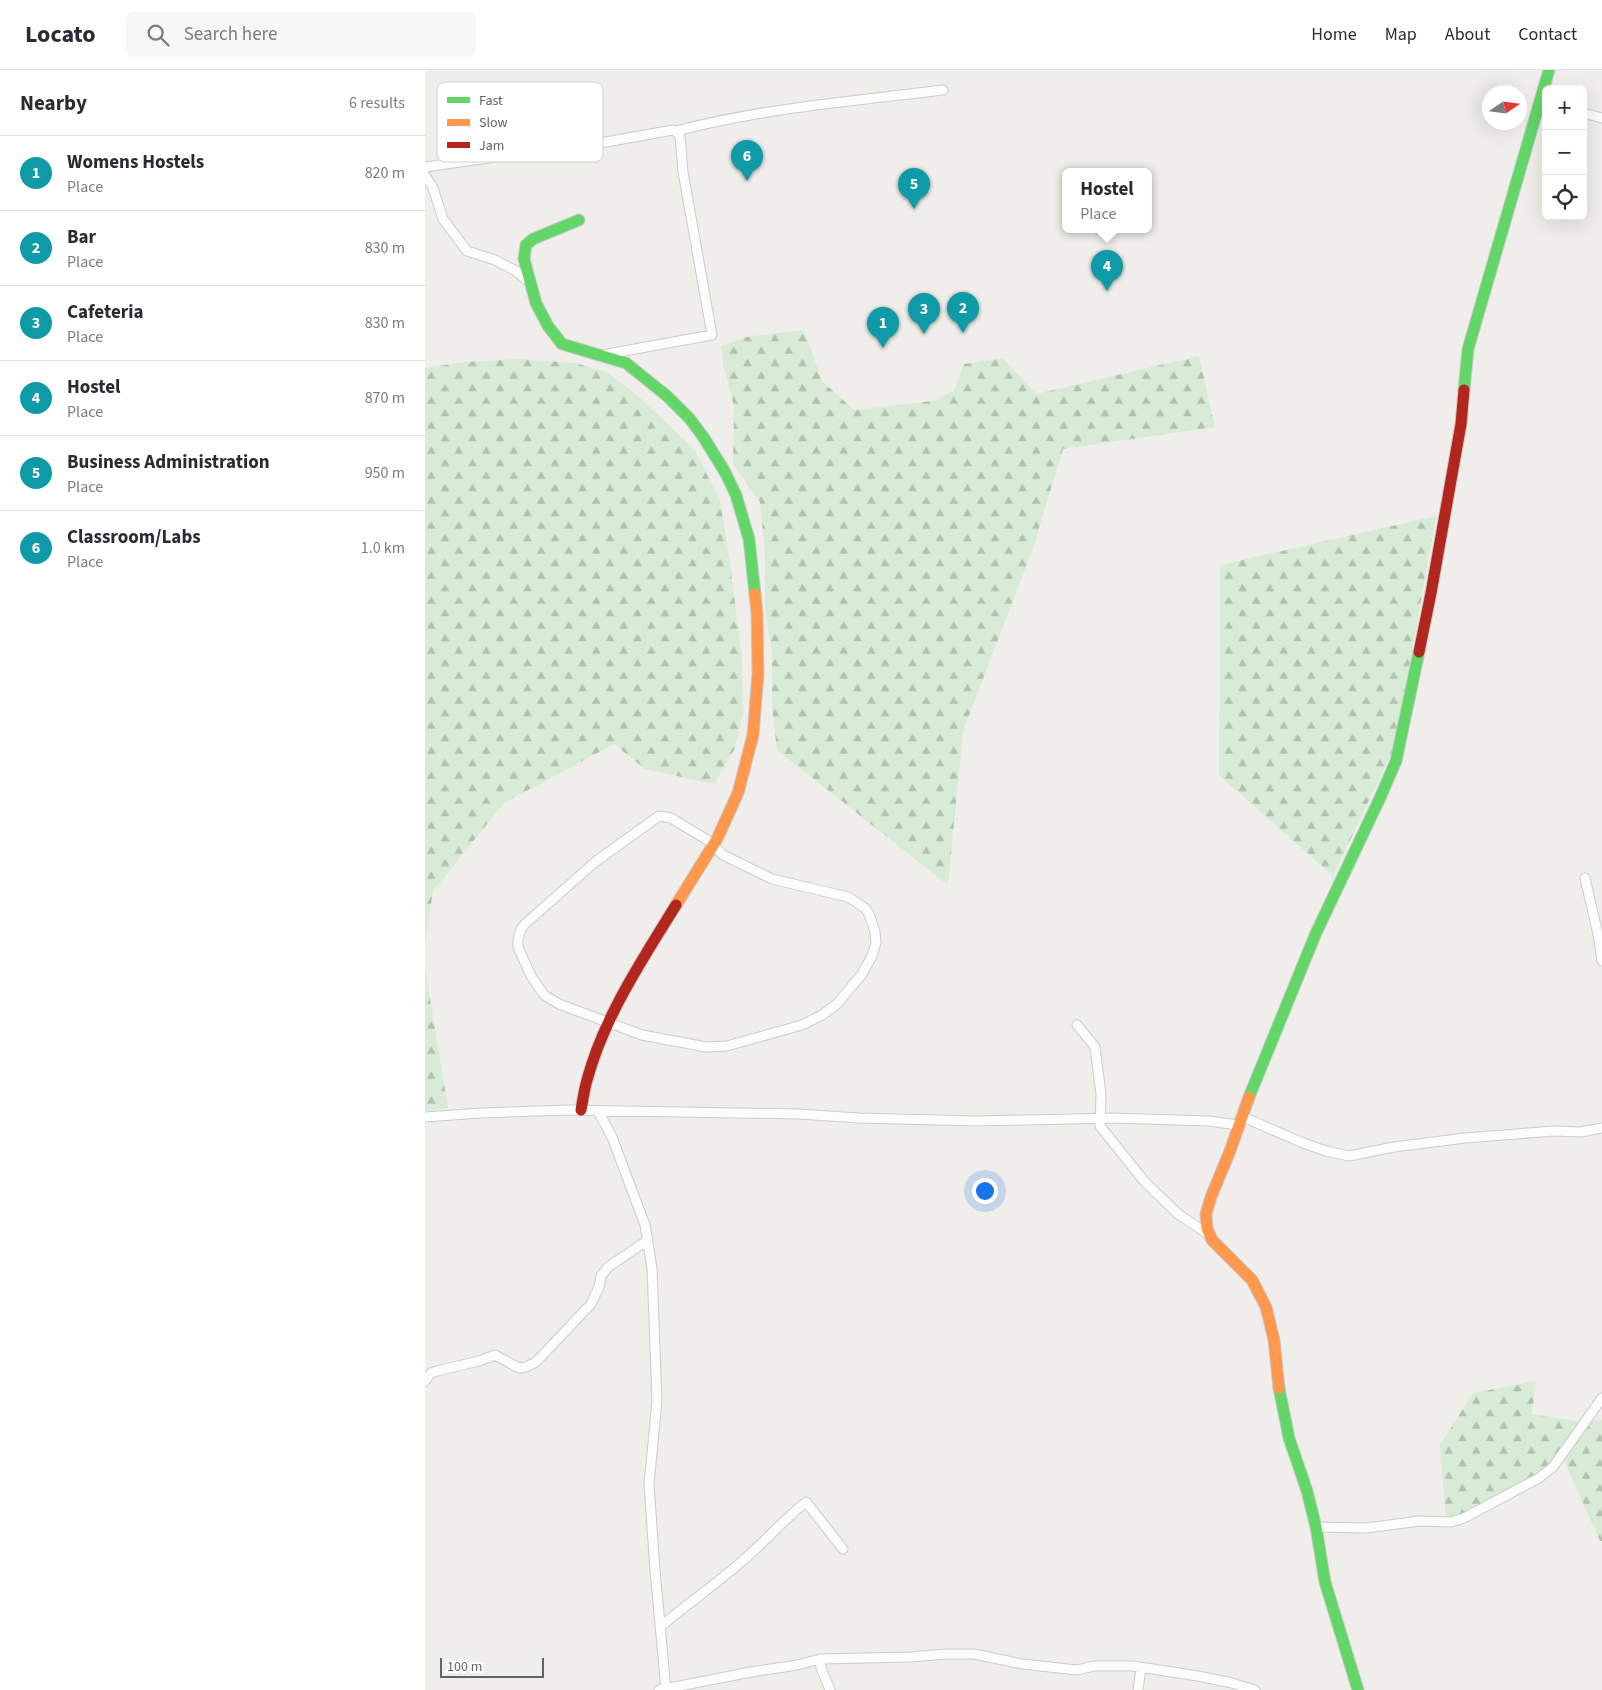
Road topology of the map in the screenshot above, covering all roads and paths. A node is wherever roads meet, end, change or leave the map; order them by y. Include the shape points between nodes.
1 (1549, 70) edge
2 (1546, 85) edge
3 (943, 90) dead end
4 (1542, 105) edge
5 (1587, 114) edge
6 (1602, 118) edge
7 (676, 131) junction
8 (603, 143) edge
9 (460, 162) edge
10 (425, 167) edge
11 (425, 175) edge
12 (579, 220) dead end
13 (529, 282) junction
14 (602, 356) junction
15 (714, 845) junction
16 (1585, 878) dead end
17 (1602, 961) edge
18 (609, 1023) junction
19 (1077, 1025) dead end
20 (581, 1110) junction
21 (599, 1111) junction
22 (425, 1117) edge
23 (1099, 1118) junction
24 (1240, 1120) junction
25 (1602, 1128) edge
26 (1209, 1234) junction
27 (648, 1240) junction
28 (425, 1381) edge
29 (1602, 1398) edge
30 (1316, 1527) junction
31 (843, 1550) dead end
32 (660, 1627) junction
33 (820, 1659) junction
34 (1141, 1668) junction
35 (664, 1690) edge
36 (830, 1690) edge
37 (1138, 1690) edge
38 (1255, 1690) edge
39 (1359, 1690) edge

1 - 2 street
3 - 7 street via 797,106
4 - 24 street via 1468,349 1459,433 1431,593 1396,761 1298,974
5 - 6 street
7 - 8 street
7 - 14 street via 680,136 683,172 712,335
9 - 10 street
11 - 13 street via 443,218 467,251 495,260
12 - 13 street via 526,245 523,253
13 - 14 street via 541,315 562,344
14 - 15 street via 626,363 690,419 736,495 749,539 758,648 753,735 738,793
15 - 18 street via 635,971
15 - 18 street via 671,818 659,816 595,862 521,929 518,947 544,995
15 - 18 street via 723,855 772,879 848,897 865,908 872,921 876,943 862,974 837,1004 822,1015 802,1025 727,1046 706,1047 664,1040
16 - 17 street
18 - 20 street via 587,1080
19 - 23 street via 1095,1047 1101,1094
20 - 21 street
20 - 22 street
21 - 23 street via 977,1121
21 - 27 street via 624,1168
23 - 24 street
23 - 26 street via 1100,1126 1144,1182 1178,1214
24 - 25 street via 1349,1156 1465,1138
24 - 26 street via 1206,1214
26 - 30 street via 1252,1280 1266,1307 1287,1429 1305,1481
27 - 28 street via 608,1267 601,1276 591,1304 536,1362 519,1368 495,1355 431,1373
27 - 32 street via 657,1401 649,1484
29 - 30 street via 1553,1467 1539,1478 1464,1518 1451,1522 1420,1521 1366,1528
30 - 39 street via 1325,1582
31 - 32 street via 806,1502 741,1562
32 - 35 street
33 - 34 street via 974,1654 1022,1664 1077,1670 1094,1666
33 - 35 street
33 - 36 street
34 - 37 street
34 - 38 street via 1198,1676

